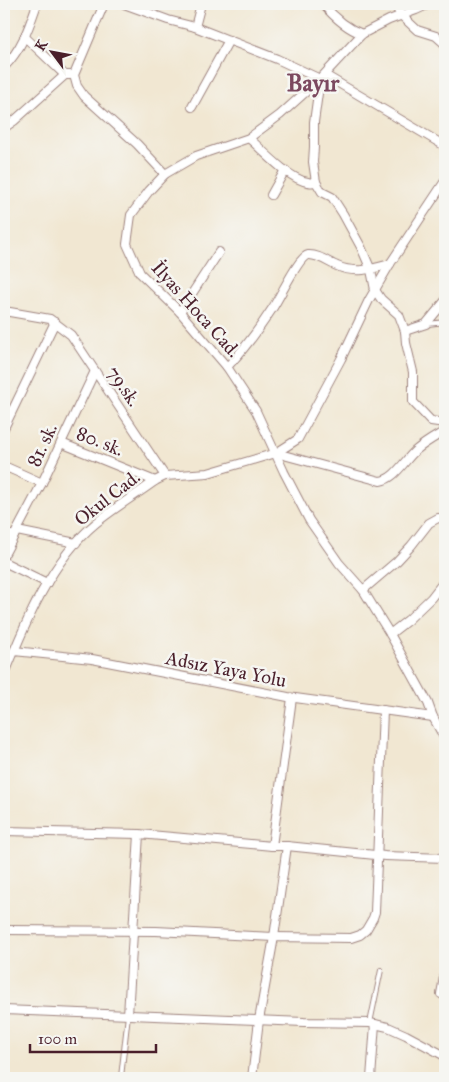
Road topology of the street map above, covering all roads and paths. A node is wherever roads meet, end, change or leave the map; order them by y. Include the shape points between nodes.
1 (37, 4) edge
2 (104, 4) edge
3 (124, 4) edge
4 (201, 4) edge
5 (322, 4) edge
6 (394, 4) edge
7 (430, 4) edge
8 (401, 15) junction
9 (195, 27) junction
10 (362, 34) junction
11 (25, 38) junction
12 (228, 40) junction
13 (445, 44) edge
14 (4, 66) edge
15 (65, 75) junction
16 (74, 75) junction
17 (322, 77) junction
18 (192, 107) dead end
19 (4, 128) edge
20 (249, 138) junction
21 (445, 146) edge
22 (285, 170) junction
23 (165, 174) junction
24 (445, 181) edge
25 (316, 182) junction
26 (271, 195) dead end
27 (219, 252) dead end
28 (390, 264) junction
29 (371, 270) junction
30 (375, 290) junction
31 (445, 301) edge
32 (4, 310) edge
33 (180, 312) junction
34 (52, 320) junction
35 (445, 322) edge
36 (426, 324) junction
37 (405, 331) junction
38 (227, 367) junction
39 (95, 371) junction
40 (445, 423) edge
41 (4, 428) edge
42 (445, 431) edge
43 (61, 443) junction
44 (276, 453) junction
45 (4, 466) edge
46 (165, 476) junction
47 (155, 481) junction
48 (42, 483) junction
49 (445, 519) edge
50 (4, 533) edge
51 (15, 534) junction
52 (76, 543) junction
53 (4, 555) edge
54 (4, 562) edge
55 (445, 580) edge
56 (47, 583) junction
57 (363, 590) junction
58 (390, 634) junction
59 (14, 651) junction
60 (4, 676) edge
61 (292, 698) junction
62 (382, 710) junction
63 (433, 717) junction
64 (443, 728) edge
65 (445, 739) edge
66 (4, 831) edge
67 (139, 834) junction
68 (272, 846) junction
69 (287, 846) junction
70 (378, 855) junction
71 (445, 858) edge
72 (4, 930) edge
73 (133, 932) junction
74 (274, 937) junction
75 (381, 970) dead end
76 (445, 972) edge
77 (441, 994) dead end
78 (4, 1010) edge
79 (128, 1015) junction
80 (258, 1020) junction
81 (372, 1024) junction
82 (445, 1056) edge
83 (121, 1077) dead end
84 (252, 1078) edge
85 (371, 1078) edge

1 - 11 street
2 - 16 street
3 - 9 street
4 - 9 street
5 - 10 street via 340,22
6 - 8 street
7 - 8 street, İlyas Hoca Cad.
8 - 10 street, İlyas Hoca Cad.
8 - 13 street via 417,30 436,36
9 - 12 street
10 - 17 street, İlyas Hoca Cad.
11 - 14 street
11 - 15 street
12 - 17 street
12 - 18 street
15 - 16 street
15 - 19 street
16 - 23 street via 84,96
17 - 20 street, İlyas Hoca Cad.
17 - 21 street
17 - 25 street via 314,122
20 - 22 street
20 - 23 street, İlyas Hoca Cad. via 196,156
22 - 25 street via 298,179
22 - 26 street
23 - 33 street, İlyas Hoca Cad. via 131,215 128,244 140,273
24 - 28 street
25 - 29 street via 322,192 332,197 343,214
27 - 33 street
28 - 29 street
28 - 30 street
29 - 30 street
29 - 38 street via 344,269 311,255 304,256 268,315
30 - 37 street via 399,316
30 - 44 street via 298,439
31 - 36 street
32 - 34 street
33 - 38 street, İlyas Hoca Cad.
34 - 39 street, 79.sk. via 71,335
34 - 41 street
35 - 36 lane
36 - 37 street
37 - 40 street via 413,372 413,402 431,421
38 - 44 street, İlyas Hoca Cad. via 256,412
39 - 43 street, 81. sk.
39 - 46 street, 79.sk.
42 - 44 street via 416,450 392,477 380,481
43 - 47 street, 80. sk.
43 - 48 street, 81. sk.
44 - 46 street, Okul Cad. via 208,472
44 - 57 street, İlyas Hoca Cad. via 309,520 339,563
45 - 48 street
46 - 47 street, Okul Cad.
47 - 52 street, Okul Cad. via 96,524
48 - 51 street, 81. sk.
49 - 57 street via 429,522 397,561
50 - 51 street
51 - 52 street
51 - 53 street, 81. sk.
52 - 56 street, Okul Cad.
54 - 56 street
55 - 58 street via 432,598
56 - 59 street, Okul Cad.
57 - 58 street, İlyas Hoca Cad.
58 - 63 street, İlyas Hoca Cad.
59 - 60 street, Okul Cad.
59 - 61 street, Adsız Yaya Yolu via 92,659
61 - 62 street, Adsız Yaya Yolu
61 - 68 street
62 - 63 street, Adsız Yaya Yolu
62 - 70 street
63 - 64 street, İlyas Hoca Cad.
64 - 65 street, İlyas Hoca Cad.
66 - 67 street
67 - 68 street
67 - 73 street
68 - 69 street
69 - 70 street
69 - 74 street
70 - 71 street
70 - 74 street via 374,918 360,935 346,938
72 - 73 street
73 - 74 street
73 - 79 street
74 - 80 street
75 - 81 lane
76 - 77 street
78 - 79 street
79 - 80 street
79 - 83 lane
80 - 81 street
80 - 84 street
81 - 82 street via 388,1027
81 - 85 street

